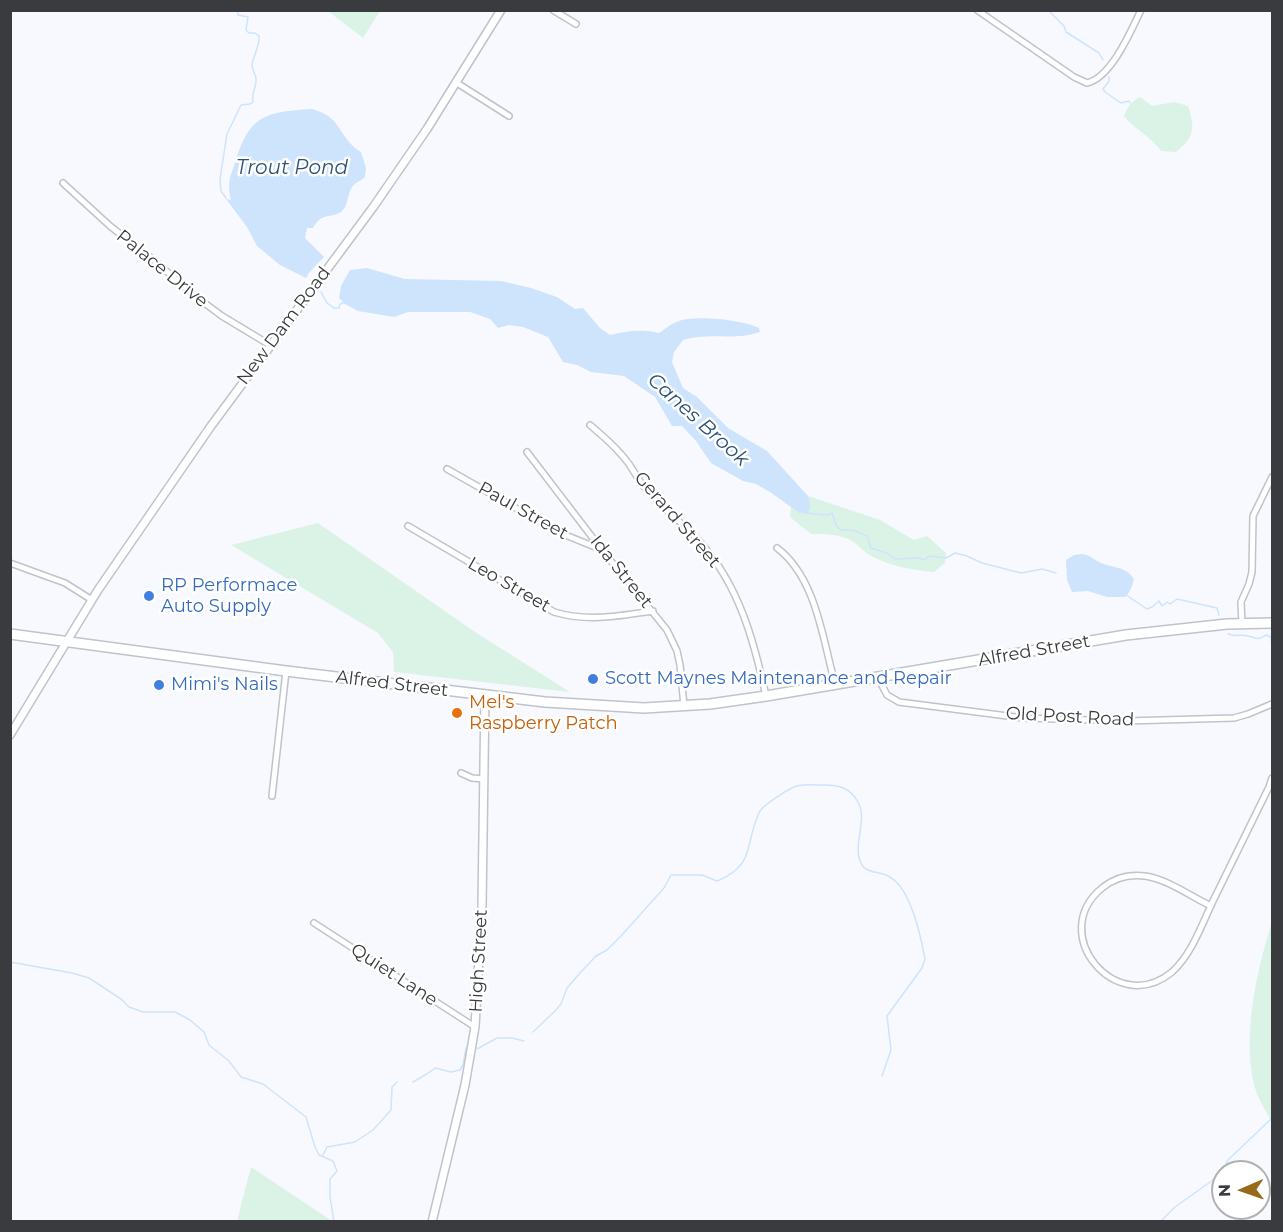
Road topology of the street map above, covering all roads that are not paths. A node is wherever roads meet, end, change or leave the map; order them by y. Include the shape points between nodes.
1 (501, 10) edge
2 (553, 10) edge
3 (977, 10) edge
4 (1141, 10) edge
5 (576, 24) dead end
6 (457, 83) junction
7 (509, 116) dead end
8 (63, 183) dead end
9 (270, 345) junction
10 (590, 425) dead end
11 (527, 452) dead end
12 (447, 468) dead end
13 (1272, 477) edge
14 (408, 526) dead end
15 (777, 548) dead end
16 (602, 550) junction
17 (10, 563) edge
18 (92, 600) junction
19 (653, 611) junction
20 (1272, 623) edge
21 (1242, 624) junction
22 (10, 634) edge
23 (67, 642) junction
24 (286, 671) junction
25 (878, 678) junction
26 (835, 684) junction
27 (485, 695) junction
28 (766, 696) junction
29 (1272, 704) edge
30 (684, 706) junction
31 (10, 735) edge
32 (461, 772) dead end
33 (1272, 778) edge
34 (484, 779) junction
35 (272, 796) dead end
36 (1211, 906) junction
37 (314, 923) dead end
38 (475, 1027) junction
39 (432, 1221) edge

1 - 6 street, New Dam Road
2 - 5 street
3 - 4 street via 1083,82 1093,82 1111,64
6 - 7 street
6 - 9 street, New Dam Road via 374,206
8 - 9 street, Palace Drive via 195,296
9 - 18 street, New Dam Road
10 - 28 street, Gerard Street via 720,567 747,623
11 - 16 street, Ida Street
12 - 16 street, Paul Street via 558,532
13 - 21 street via 1252,516 1252,572 1241,602
14 - 19 street, Leo Street via 554,612 599,618
15 - 26 street via 791,559 803,577
16 - 19 street, Ida Street
17 - 18 street via 65,583
18 - 23 street, New Dam Road
19 - 30 street, Ida Street via 677,651
20 - 21 main road, Alfred Street
21 - 25 main road, Alfred Street via 1126,635
22 - 23 main road, Alfred Street
23 - 24 main road, Alfred Street
23 - 31 street, New Dam Road
24 - 27 main road, Alfred Street
24 - 35 street
25 - 26 main road, Alfred Street
25 - 29 street, Old Post Road via 887,695 899,702 1027,718 1216,720 1248,714
26 - 28 main road, Alfred Street
27 - 30 main road, Alfred Street via 596,706
27 - 34 street, High Street
28 - 30 main road, Alfred Street
32 - 34 street
33 - 36 street
34 - 38 street, High Street
36 - 36 street via 1183,958 1173,971 1157,981 1138,985 1111,978 1096,967 1084,945 1082,922 1090,901 1100,889 1120,878 1150,877
37 - 38 street, Quiet Lane
38 - 39 street, High Street

